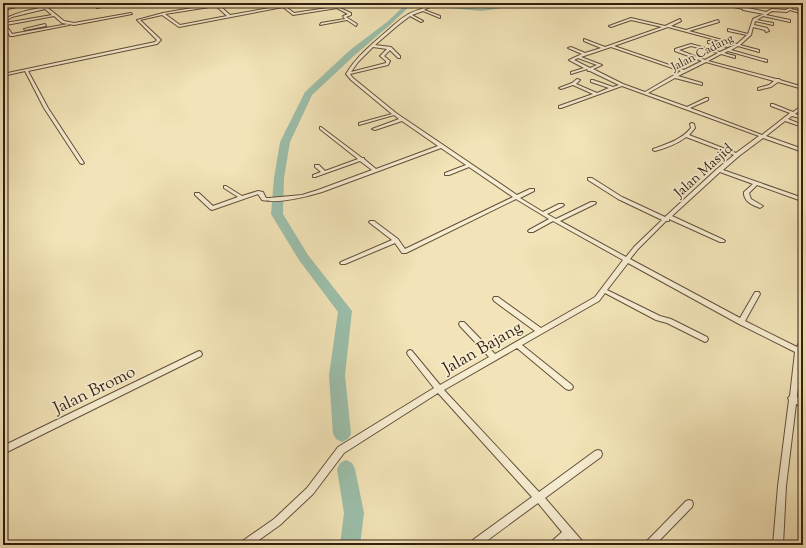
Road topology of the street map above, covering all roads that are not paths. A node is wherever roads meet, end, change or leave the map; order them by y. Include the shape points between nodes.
1 (13, 3) edge
2 (29, 3) edge
3 (34, 3) edge
4 (45, 3) edge
5 (61, 3) edge
6 (115, 3) edge
7 (183, 3) edge
8 (229, 3) edge
9 (280, 3) edge
10 (366, 3) edge
11 (517, 3) edge
12 (759, 3) edge
13 (484, 4) edge
14 (726, 4) dead end
15 (798, 4) edge
16 (3, 5) edge
17 (217, 5) junction
18 (431, 5) edge
19 (284, 6) junction
20 (14, 7) junction
21 (51, 7) junction
22 (97, 7) dead end
23 (46, 8) junction
24 (338, 8) junction
25 (196, 9) junction
26 (745, 9) junction
27 (3, 10) edge
28 (37, 10) junction
29 (739, 10) dead end
30 (791, 10) junction
31 (33, 11) dead end
32 (424, 11) junction
33 (252, 12) junction
34 (803, 12) edge
35 (22, 13) junction
36 (131, 14) dead end
37 (163, 14) junction
38 (764, 14) junction
39 (16, 15) dead end
40 (55, 15) junction
41 (256, 15) dead end
42 (410, 15) junction
43 (10, 16) junction
44 (229, 16) junction
45 (439, 16) dead end
46 (38, 18) junction
47 (58, 18) junction
48 (222, 18) junction
49 (347, 20) junction
50 (680, 20) dead end
51 (754, 20) junction
52 (789, 20) dead end
53 (21, 21) junction
54 (422, 21) dead end
55 (4, 22) edge
56 (63, 22) junction
57 (718, 22) dead end
58 (74, 24) junction
59 (321, 24) dead end
60 (772, 24) dead end
61 (23, 25) junction
62 (356, 25) dead end
63 (610, 26) dead end
64 (666, 26) junction
65 (753, 26) junction
66 (189, 28) dead end
67 (25, 29) junction
68 (729, 30) dead end
69 (687, 31) junction
70 (767, 31) dead end
71 (28, 32) junction
72 (749, 35) junction
73 (585, 40) dead end
74 (709, 42) dead end
75 (738, 45) junction
76 (374, 46) junction
77 (611, 46) junction
78 (390, 48) junction
79 (570, 48) dead end
80 (605, 48) junction
81 (733, 48) junction
82 (729, 50) junction
83 (758, 51) dead end
84 (585, 54) junction
85 (720, 54) junction
86 (399, 57) dead end
87 (577, 57) junction
88 (734, 57) dead end
89 (706, 61) junction
90 (766, 61) dead end
91 (734, 63) dead end
92 (729, 66) junction
93 (588, 69) junction
94 (26, 70) junction
95 (684, 71) junction
96 (572, 73) dead end
97 (348, 74) junction
98 (3, 75) edge
99 (674, 76) junction
100 (578, 80) dead end
101 (778, 80) junction
102 (592, 81) dead end
103 (573, 84) junction
104 (701, 84) dead end
105 (622, 85) junction
106 (561, 88) dead end
107 (612, 88) junction
108 (803, 88) edge
109 (759, 89) dead end
110 (646, 93) junction
111 (597, 94) junction
112 (707, 99) dead end
113 (772, 105) dead end
114 (803, 106) edge
115 (560, 107) dead end
116 (688, 108) junction
117 (792, 113) junction
118 (395, 114) junction
119 (803, 118) edge
120 (403, 119) junction
121 (784, 119) junction
122 (360, 124) dead end
123 (692, 124) dead end
124 (803, 126) edge
125 (321, 128) dead end
126 (374, 129) dead end
127 (762, 135) junction
128 (687, 136) junction
129 (442, 146) junction
130 (655, 150) dead end
131 (803, 151) edge
132 (737, 154) junction
133 (362, 159) junction
134 (82, 163) dead end
135 (469, 165) junction
136 (317, 166) dead end
137 (719, 170) junction
138 (376, 171) junction
139 (325, 173) junction
140 (446, 174) dead end
141 (315, 176) dead end
142 (590, 179) dead end
143 (756, 183) junction
144 (226, 186) dead end
145 (532, 190) dead end
146 (197, 194) dead end
147 (241, 197) junction
148 (516, 197) junction
149 (801, 199) dead end
150 (593, 203) dead end
151 (561, 205) dead end
152 (760, 206) dead end
153 (544, 214) junction
154 (668, 218) junction
155 (555, 220) junction
156 (372, 222) dead end
157 (531, 231) dead end
158 (396, 240) junction
159 (722, 241) dead end
160 (626, 261) junction
161 (343, 263) dead end
162 (605, 291) junction
163 (757, 294) dead end
164 (496, 299) dead end
165 (741, 322) junction
166 (462, 324) dead end
167 (540, 331) junction
168 (705, 340) dead end
169 (803, 341) edge
170 (518, 345) junction
171 (801, 352) edge
172 (410, 353) dead end
173 (199, 354) dead end
174 (493, 357) junction
175 (569, 387) dead end
176 (439, 389) junction
177 (792, 398) junction
178 (803, 404) edge
179 (3, 450) edge
180 (598, 454) dead end
181 (538, 497) junction
182 (689, 504) dead end
183 (569, 532) junction
184 (244, 545) edge
185 (473, 545) edge
186 (554, 545) edge
187 (580, 545) edge
188 (649, 545) edge
189 (778, 545) edge

1 - 16 street
2 - 3 street
2 - 20 street
2 - 28 street
4 - 21 street
5 - 21 street
6 - 22 street
7 - 25 street
8 - 17 street
9 - 19 street
10 - 24 street
11 - 13 street
12 - 26 street
13 - 18 street
14 - 26 street
15 - 30 street
17 - 25 street
17 - 44 street
18 - 32 street
19 - 24 street via 292,14
19 - 33 street
20 - 27 street
20 - 35 street
21 - 23 street
23 - 28 street
23 - 40 street
24 - 49 street via 350,14 344,17
25 - 37 street
26 - 29 street
26 - 38 street
27 - 43 street
28 - 35 street
30 - 34 street
30 - 38 street via 786,12 775,9
31 - 46 street
32 - 42 street
32 - 45 street
33 - 41 street
33 - 44 street
35 - 43 street
36 - 58 street
37 - 48 street via 181,27
37 - 94 street via 138,21 159,40 156,43
38 - 51 street
38 - 52 street
39 - 53 street
40 - 46 street
40 - 47 street
42 - 54 street
42 - 76 street
43 - 55 street
44 - 48 street
46 - 53 street
47 - 56 street
47 - 61 street
48 - 66 street via 224,21
49 - 59 street
49 - 62 street
50 - 64 street
51 - 60 street
51 - 65 street, Jalan Cadang
53 - 55 street
53 - 61 street
55 - 71 street via 11,35
56 - 58 street
56 - 67 street
57 - 69 street
58 - 71 street
61 - 67 street
63 - 64 street via 631,18
64 - 69 street
64 - 77 street
65 - 70 street
65 - 72 street, Jalan Cadang
67 - 71 street
68 - 72 street
69 - 75 street
72 - 75 street, Jalan Cadang
73 - 80 street
74 - 81 street
75 - 81 street, Jalan Cadang
75 - 83 street
76 - 78 street
76 - 97 street via 351,67
77 - 80 street
77 - 95 street
78 - 86 street
78 - 97 street via 382,56 388,61 387,64
79 - 84 street
80 - 84 street
81 - 82 street, Jalan Cadang
82 - 85 street, Jalan Cadang
82 - 90 street
84 - 87 street
85 - 88 street
85 - 89 street, Jalan Cadang
85 - 89 street via 691,45 676,50
87 - 93 street via 571,60
87 - 93 street via 600,65
89 - 92 street
89 - 95 street, Jalan Cadang
91 - 92 street
92 - 101 street
93 - 96 street
93 - 105 street
94 - 98 street
94 - 134 street via 46,108
95 - 99 street, Jalan Cadang
97 - 118 street via 359,86
99 - 104 street
99 - 110 street, Jalan Cadang
100 - 103 street
101 - 108 street
101 - 109 street
102 - 107 street
103 - 106 street
103 - 111 street
105 - 107 street
105 - 110 street
107 - 111 street
110 - 116 street
111 - 115 street
112 - 116 street
113 - 117 street
114 - 117 street, Jalan Masjid
116 - 127 street
117 - 119 street
117 - 121 street, Jalan Masjid
118 - 120 street
118 - 122 street
120 - 126 street
120 - 129 street
121 - 124 street
121 - 127 street, Jalan Masjid
123 - 128 street via 693,128
125 - 133 street
127 - 131 street
127 - 132 street, Jalan Masjid
128 - 130 street
128 - 132 street
129 - 135 street
129 - 138 street
132 - 137 street, Jalan Masjid
133 - 138 street
133 - 139 street
135 - 140 street
135 - 148 street
136 - 139 street
137 - 143 street
137 - 154 street, Jalan Masjid
138 - 147 street via 320,191 281,199 264,198 260,192
139 - 141 street
142 - 154 street via 620,198
143 - 149 street
143 - 152 street via 746,196
144 - 147 street
145 - 148 street
146 - 147 street via 212,208
148 - 153 street
148 - 158 street via 407,251 403,251
150 - 155 street
151 - 153 street
153 - 155 street
154 - 159 street
154 - 160 street, Jalan Masjid
155 - 157 street
155 - 160 street
156 - 158 street
158 - 161 street
160 - 162 street, Jalan Bajang
160 - 165 street
162 - 167 street, Jalan Bajang via 592,303
162 - 168 street
163 - 165 street
164 - 167 street
165 - 171 street
166 - 174 street
167 - 170 street, Jalan Bajang
169 - 171 street
170 - 174 street, Jalan Bajang
170 - 175 street
171 - 177 street
172 - 176 street
173 - 179 street, Jalan Bromo
174 - 176 street, Jalan Bajang
176 - 181 street, Jalan Bajang
176 - 184 street via 341,450 310,491 277,522
177 - 178 street
177 - 189 street
180 - 181 street
181 - 183 street, Jalan Bajang
181 - 185 street
182 - 188 street
183 - 186 street
183 - 187 street, Jalan Bajang

